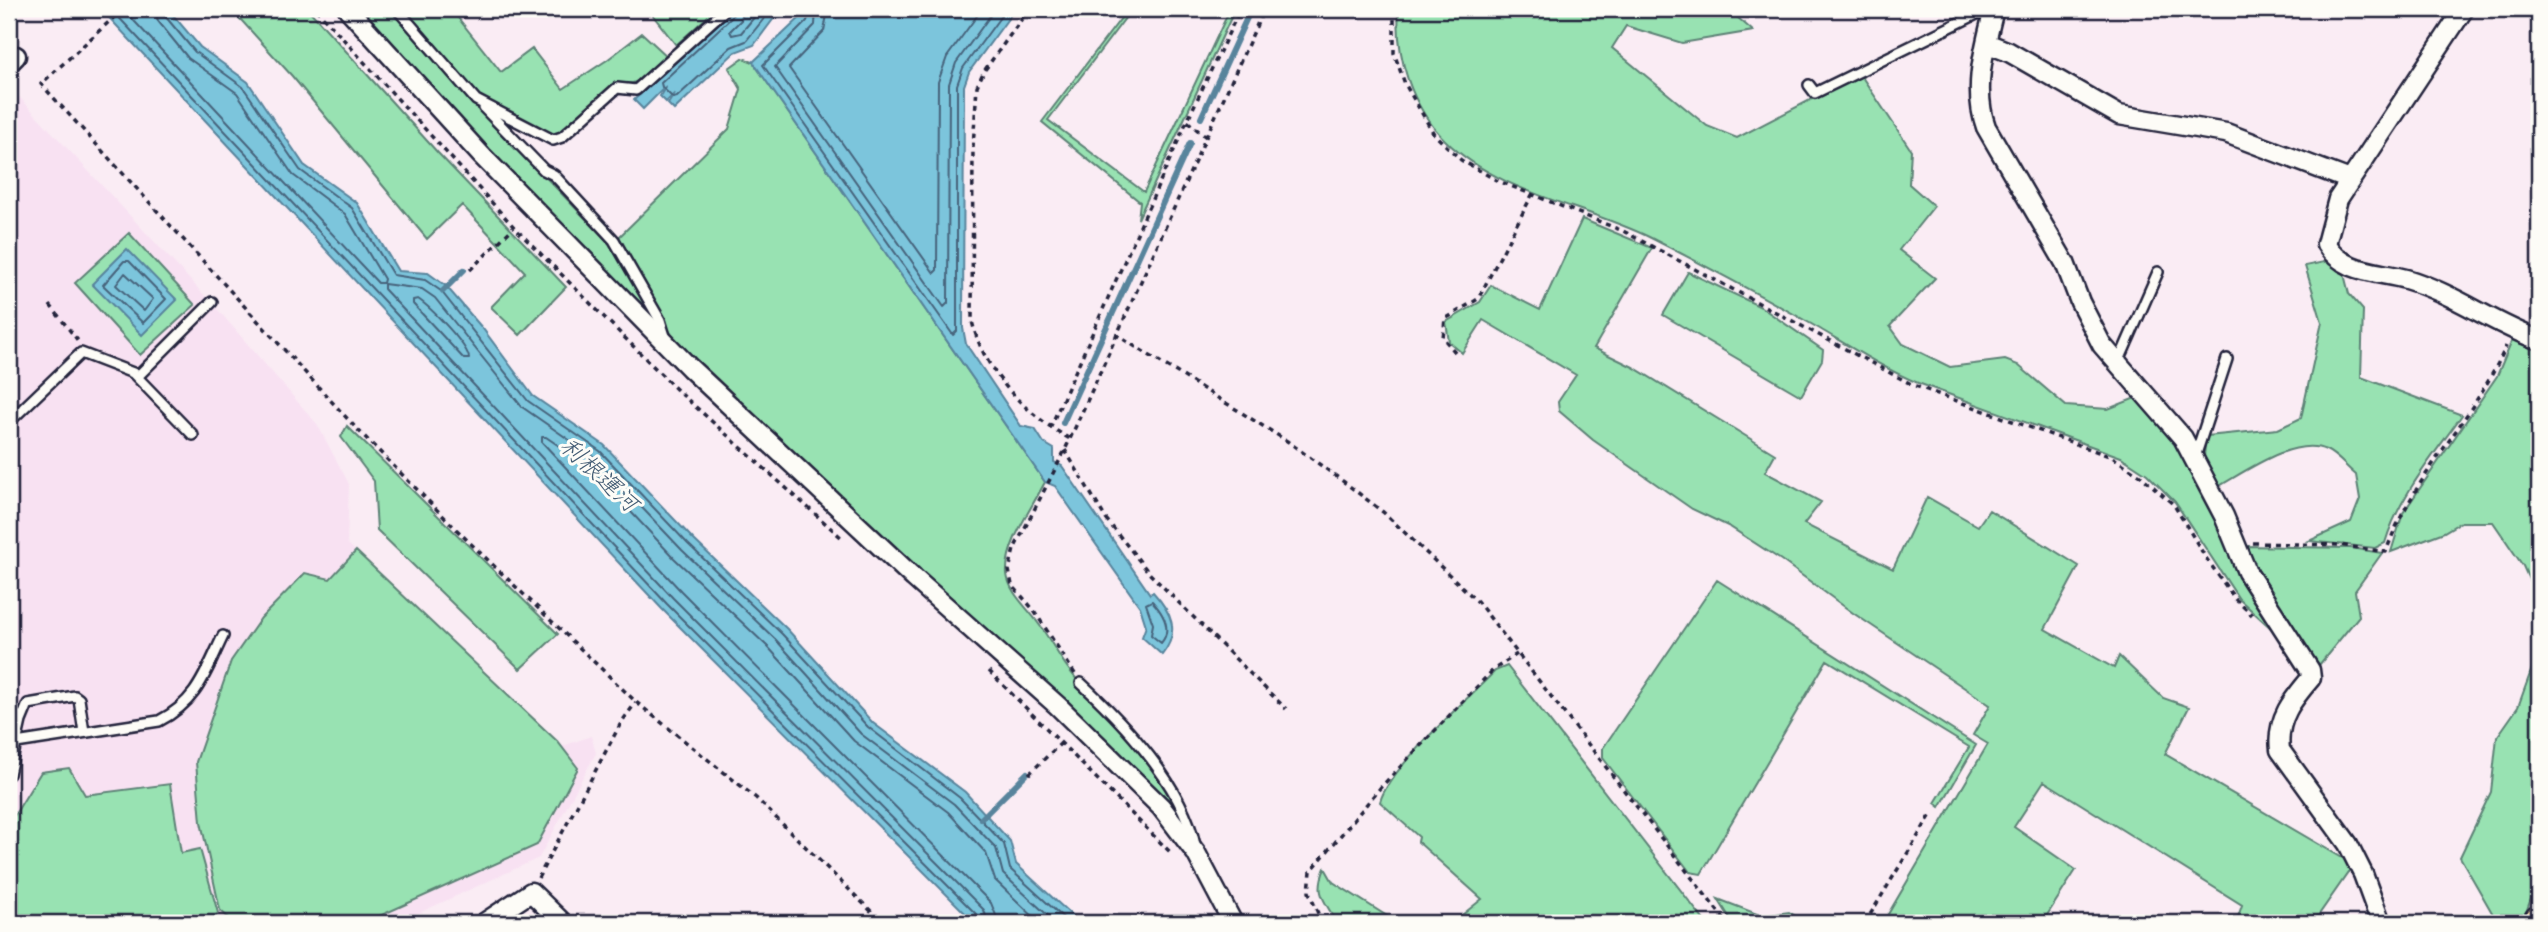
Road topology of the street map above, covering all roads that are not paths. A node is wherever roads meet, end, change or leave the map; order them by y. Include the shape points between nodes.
1 (348, 9) edge
2 (397, 9) edge
3 (726, 9) edge
4 (1987, 9) edge
5 (1994, 9) edge
6 (2464, 9) edge
7 (1986, 43) junction
8 (1809, 85) dead end
9 (476, 100) junction
10 (2350, 180) junction
11 (2158, 272) dead end
12 (212, 302) dead end
13 (2539, 340) edge
14 (666, 345) junction
15 (2227, 359) dead end
16 (2119, 363) junction
17 (137, 377) junction
18 (9, 422) edge
19 (193, 435) dead end
20 (2194, 460) junction
21 (223, 636) dead end
22 (1081, 683) road end
23 (9, 705) edge
24 (21, 721) junction
25 (84, 732) junction
26 (16, 743) junction
27 (9, 774) edge
28 (1196, 853) junction
29 (484, 923) edge
30 (564, 923) edge
31 (1233, 923) edge
32 (2381, 923) edge

1 - 14 street via 482,156
2 - 9 lane
3 - 9 lane via 636,90 617,88 562,138 544,137
4 - 8 lane via 1815,93
5 - 7 street
6 - 10 street
7 - 10 street via 2119,115 2226,133
7 - 16 street via 1979,89 1986,127 2064,263 2102,345
9 - 14 lane via 614,240 660,320
10 - 13 street via 2338,199 2326,244 2335,259 2409,280
11 - 16 lane
12 - 17 lane
14 - 28 street via 1097,743 1161,807
15 - 20 lane
16 - 20 street via 2183,439
17 - 18 lane via 81,353
17 - 19 lane
20 - 32 street via 2246,572 2299,650 2311,678 2299,687 2284,717 2280,750 2348,844
21 - 25 lane via 199,686 180,710 159,721
22 - 28 lane via 1119,719 1175,792 1189,819
23 - 24 lane
24 - 25 lane via 29,704 70,695 79,699
24 - 26 lane
25 - 26 lane
26 - 27 lane
28 - 31 street
29 - 30 street via 531,892

